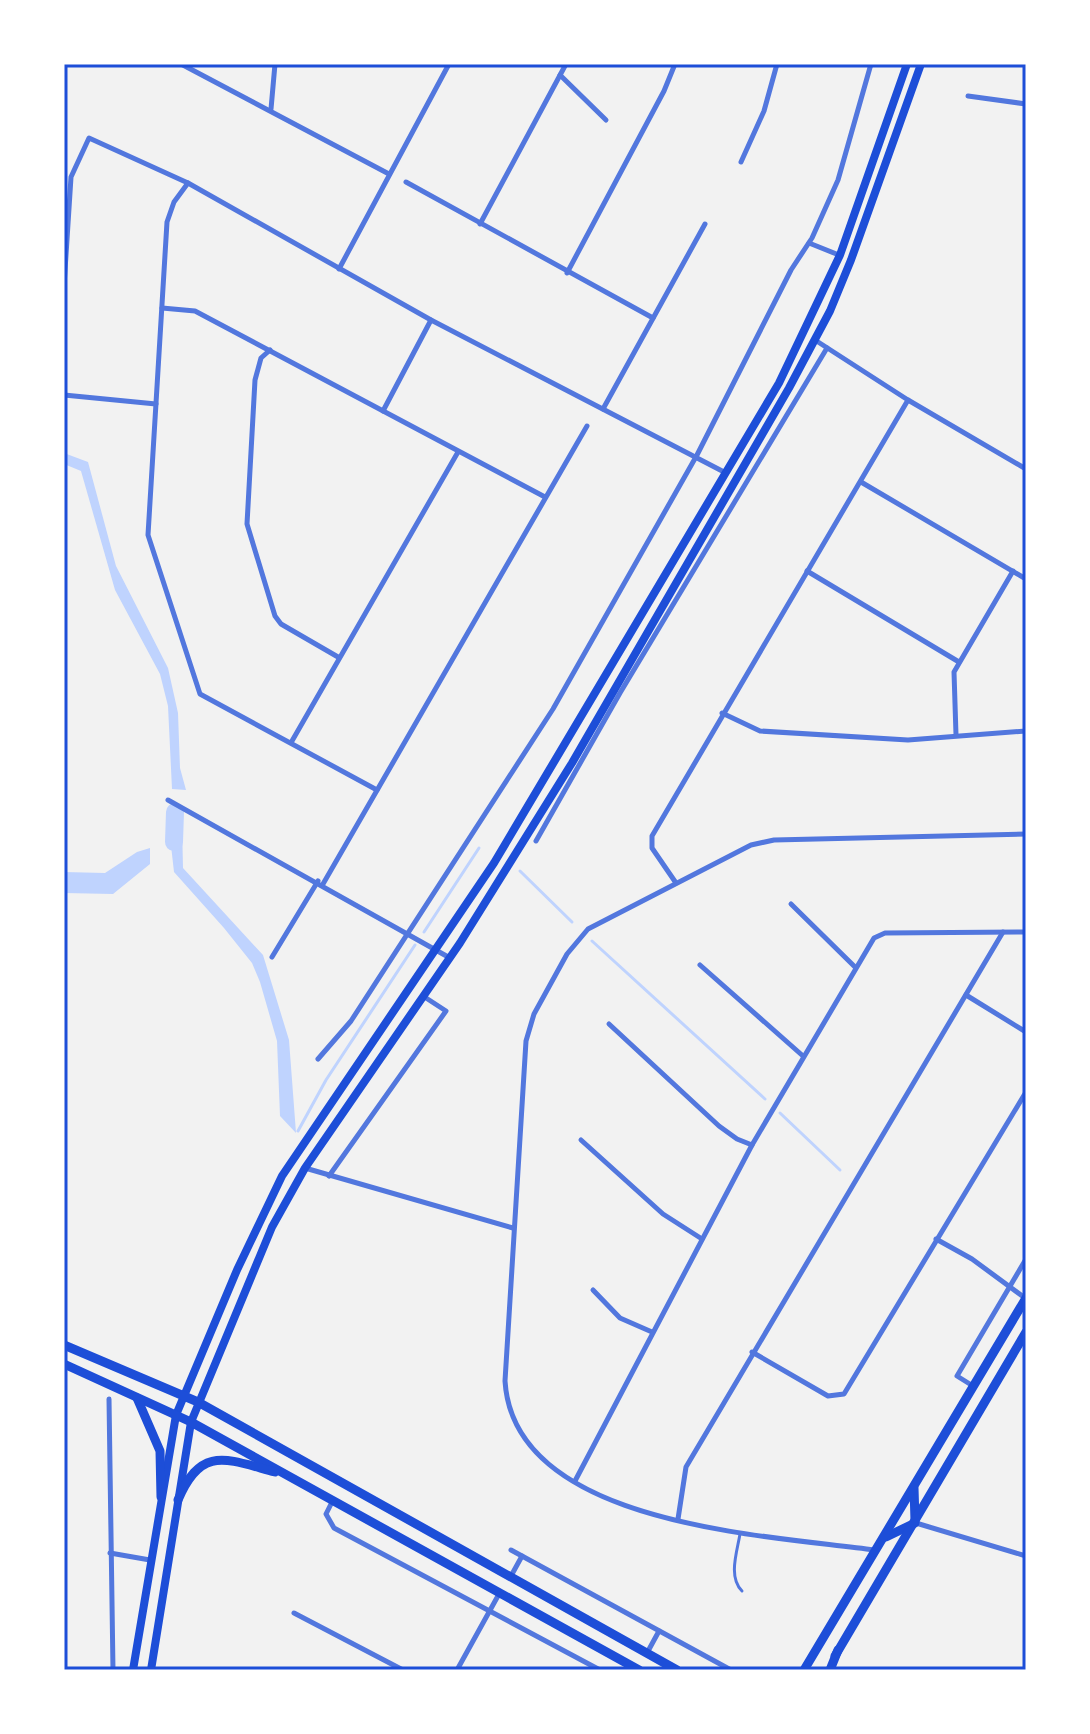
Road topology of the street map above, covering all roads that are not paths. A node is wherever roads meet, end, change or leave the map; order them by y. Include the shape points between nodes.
1 (181, 64) edge
2 (275, 64) edge
3 (449, 64) edge
4 (566, 64) edge
5 (675, 64) edge
6 (777, 64) edge
7 (871, 64) edge
8 (907, 64) edge
9 (921, 64) edge
10 (560, 75) junction
11 (968, 96) dead end
12 (1026, 104) edge
13 (271, 109) junction
14 (606, 120) dead end
15 (741, 162) dead end
16 (389, 174) junction
17 (406, 182) dead end
18 (188, 183) junction
19 (480, 224) junction
20 (705, 224) dead end
21 (809, 243) junction
22 (840, 255) junction
23 (339, 269) junction
24 (567, 273) junction
25 (64, 286) edge
26 (162, 308) junction
27 (653, 318) junction
28 (431, 320) junction
29 (815, 340) junction
30 (827, 348) junction
31 (270, 350) junction
32 (64, 395) edge
33 (908, 400) junction
34 (156, 404) junction
35 (603, 409) junction
36 (383, 411) junction
37 (587, 426) dead end
38 (458, 452) junction
39 (697, 455) junction
40 (1026, 469) edge
41 (727, 473) junction
42 (861, 482) junction
43 (545, 497) junction
44 (807, 571) junction
45 (1013, 571) junction
46 (1026, 579) edge
47 (338, 657) junction
48 (959, 662) junction
49 (722, 713) junction
50 (1026, 731) edge
51 (956, 735) junction
52 (292, 741) junction
53 (377, 790) junction
54 (168, 800) dead end
55 (538, 826) junction
56 (1026, 834) edge
57 (536, 841) dead end
58 (320, 882) junction
59 (676, 883) junction
60 (791, 904) dead end
61 (1003, 932) junction
62 (1026, 932) edge
63 (408, 934) junction
64 (438, 951) junction
65 (272, 957) dead end
66 (450, 958) junction
67 (700, 965) dead end
68 (855, 967) junction
69 (966, 995) junction
70 (423, 996) junction
71 (609, 1024) dead end
72 (1026, 1032) edge
73 (803, 1056) junction
74 (318, 1059) dead end
75 (1026, 1092) edge
76 (581, 1140) dead end
77 (752, 1145) junction
78 (305, 1168) junction
79 (329, 1176) junction
80 (513, 1228) junction
81 (702, 1239) junction
82 (936, 1239) junction
83 (1026, 1259) edge
84 (1010, 1285) junction
85 (593, 1290) dead end
86 (1026, 1298) edge
87 (652, 1332) junction
88 (1026, 1332) edge
89 (64, 1345) edge
90 (752, 1352) junction
91 (64, 1364) edge
92 (973, 1386) junction
93 (183, 1395) junction
94 (136, 1397) junction
95 (109, 1399) dead end
96 (198, 1402) junction
97 (176, 1415) junction
98 (191, 1422) junction
99 (289, 1476) junction
100 (575, 1481) junction
101 (914, 1485) junction
102 (161, 1497) junction
103 (178, 1500) junction
104 (333, 1500) junction
105 (678, 1519) junction
106 (915, 1523) junction
107 (740, 1531) junction
108 (881, 1540) junction
109 (511, 1550) dead end
110 (875, 1550) junction
111 (110, 1553) junction
112 (1026, 1555) edge
113 (522, 1556) junction
114 (150, 1560) junction
115 (498, 1570) junction
116 (511, 1577) junction
117 (742, 1591) dead end
118 (495, 1602) junction
119 (294, 1613) dead end
120 (659, 1631) junction
121 (647, 1653) junction
122 (113, 1670) edge
123 (133, 1670) edge
124 (151, 1670) edge
125 (403, 1670) edge
126 (457, 1670) edge
127 (600, 1670) edge
128 (639, 1670) edge
129 (677, 1670) edge
130 (731, 1670) edge
131 (803, 1670) edge
132 (828, 1670) edge

1 - 13 street
2 - 13 street
3 - 16 street
4 - 10 street
5 - 24 street
6 - 15 street via 764,111
7 - 21 street via 838,180
8 - 22 main road
9 - 29 main road via 851,260
10 - 14 street
10 - 19 street
11 - 12 street
13 - 16 street
16 - 23 street
17 - 19 street
18 - 23 street
18 - 25 street via 89,138 71,177
18 - 26 street via 168,216
19 - 24 street
20 - 27 street
21 - 22 street
21 - 39 street
22 - 41 main road via 792,359
23 - 28 street
24 - 27 street
26 - 31 street via 195,311
26 - 34 street
27 - 35 street
28 - 35 street
28 - 36 street
29 - 30 street
29 - 55 main road
30 - 33 street
30 - 55 street
31 - 36 street
31 - 47 street via 261,358 255,380 247,524 275,616
32 - 34 street
33 - 40 street
33 - 42 street
34 - 52 street via 148,535 200,694
35 - 39 street
36 - 38 street
37 - 43 street
38 - 43 street
38 - 47 street
39 - 41 street
39 - 63 street via 553,709
41 - 64 main road
42 - 44 street
42 - 45 street
43 - 53 street
44 - 48 street
44 - 49 street
45 - 46 street
45 - 48 street
47 - 52 street
48 - 51 street via 953,681
49 - 51 street via 760,731 908,740
49 - 59 street via 652,836 652,848
50 - 51 street
52 - 53 street
53 - 58 street
54 - 58 street
55 - 57 street
55 - 66 main road
56 - 59 street via 762,841
58 - 63 street
58 - 65 street
59 - 80 street via 588,929 534,1014 525,1052
60 - 68 street
61 - 62 street
61 - 68 street via 885,933 874,938
61 - 69 street
63 - 64 street
63 - 74 street via 351,1021
64 - 66 street
64 - 93 main road via 282,1176
66 - 70 main road
67 - 73 street
68 - 73 street
69 - 72 street
69 - 90 street
70 - 78 main road
70 - 79 street via 446,1011
71 - 77 street via 719,1126
73 - 77 street
75 - 82 street
76 - 81 street via 663,1214
77 - 81 street
78 - 79 street
78 - 96 main road via 250,1276
79 - 80 street
80 - 100 street via 508,1407 529,1444
81 - 87 street
82 - 84 street
82 - 90 street via 844,1394 828,1396
83 - 84 street
84 - 86 street
84 - 92 street via 957,1376
85 - 87 street via 620,1318
86 - 92 main road
87 - 100 street
88 - 106 main road
89 - 93 main road
90 - 105 street via 686,1467
91 - 94 main road
92 - 101 main road
93 - 96 main road
93 - 97 main road
94 - 97 main road
94 - 102 main road via 160,1451
95 - 111 street
96 - 98 main road
96 - 115 main road
97 - 98 main road
97 - 102 main road
98 - 99 main road
98 - 103 main road
99 - 103 main road via 211,1460 187,1477
99 - 104 main road
100 - 105 street via 622,1507
101 - 106 main road
101 - 108 main road
102 - 114 main road
103 - 124 main road
104 - 118 main road via 489,1586
104 - 118 street via 326,1514 334,1528
105 - 107 street
106 - 108 main road
106 - 112 street
106 - 132 main road
107 - 110 street
107 - 117 lane via 734,1574
108 - 110 main road
109 - 113 street
110 - 131 main road
111 - 114 street
111 - 122 street
113 - 116 street
113 - 120 street
114 - 123 main road
115 - 116 main road
115 - 118 main road via 503,1581
116 - 121 main road
118 - 126 street
118 - 127 street
118 - 128 main road
119 - 125 street
120 - 121 street
120 - 130 street
121 - 129 main road

